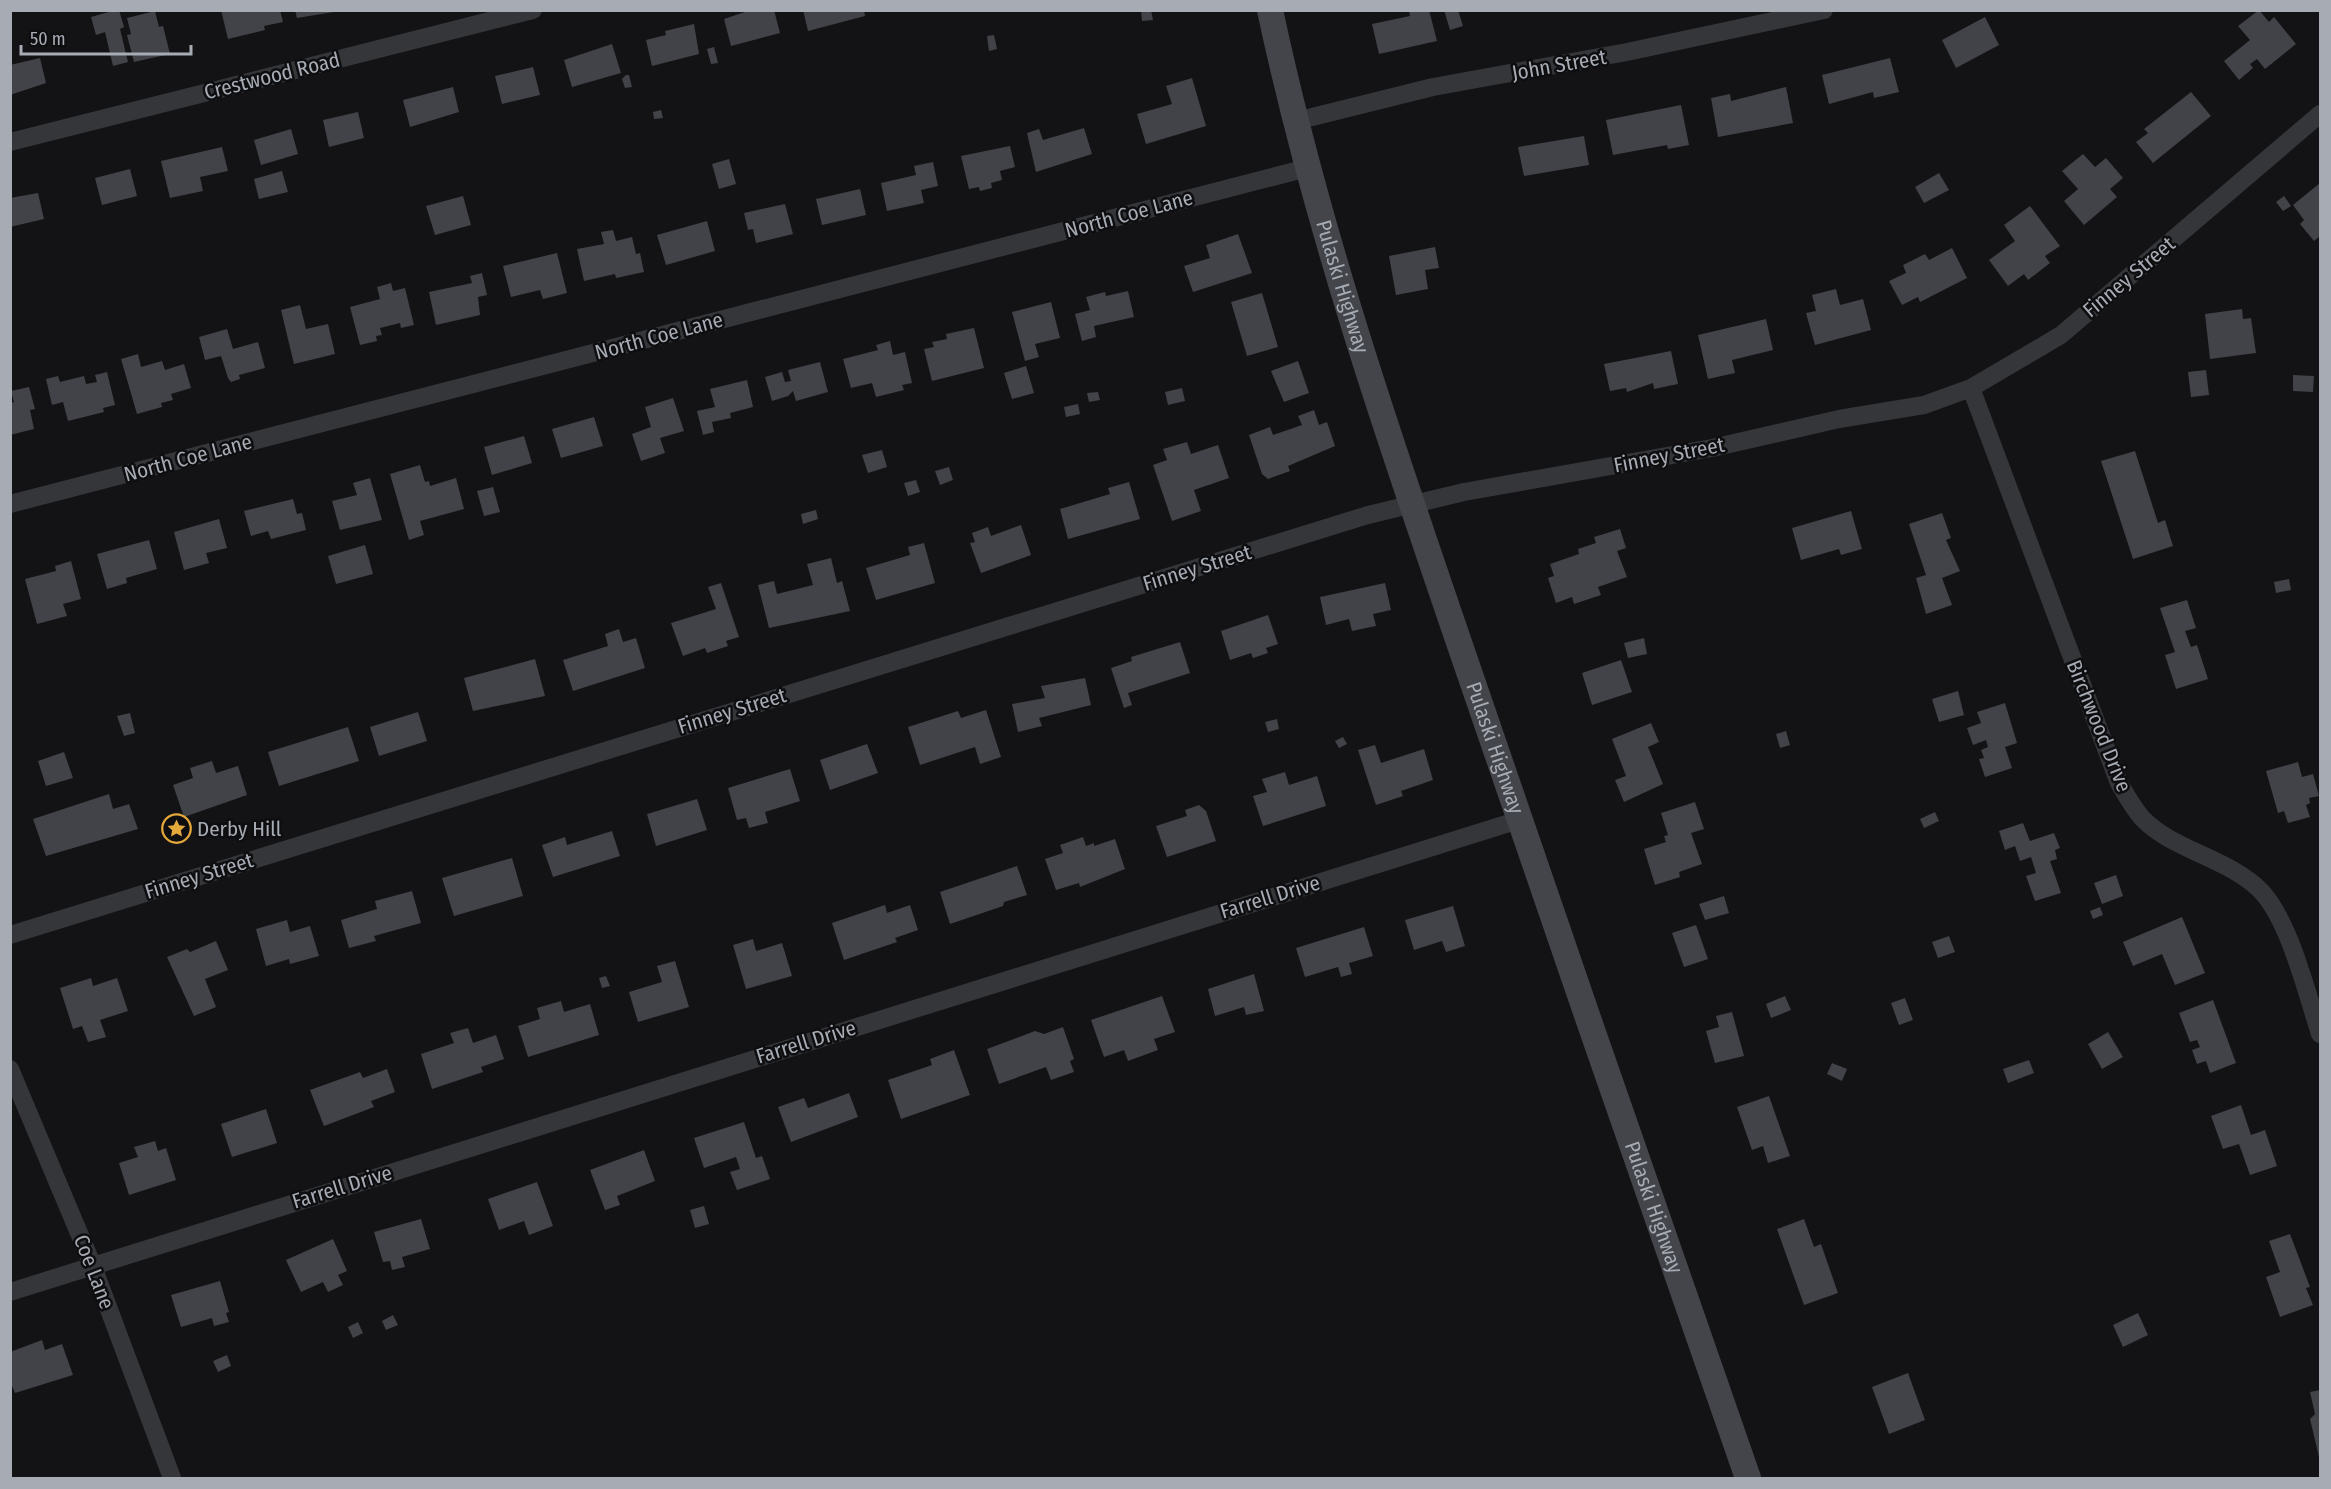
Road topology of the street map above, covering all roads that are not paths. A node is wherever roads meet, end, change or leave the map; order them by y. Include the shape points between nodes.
1 (533, 10) edge
2 (1270, 10) edge
3 (1824, 10) edge
4 (2320, 114) edge
5 (1296, 121) junction
6 (10, 142) edge
7 (1307, 168) junction
8 (1971, 388) junction
9 (1412, 503) junction
10 (10, 504) edge
11 (1519, 820) junction
12 (10, 935) edge
13 (2320, 1034) edge
14 (10, 1069) edge
15 (92, 1264) junction
16 (10, 1292) edge
17 (172, 1479) edge
18 (1748, 1479) edge

1 - 6 street, Crestwood Road
2 - 5 main road, Pulaski Highway
3 - 5 street, John Street via 1627,52 1433,87
4 - 8 street, Finney Street via 2061,334
5 - 7 main road, Pulaski Highway
7 - 9 main road, Pulaski Highway
7 - 10 street, North Coe Lane
8 - 9 street, Finney Street via 1924,405
8 - 13 street, Birchwood Drive via 2119,783 2143,819 2244,877 2261,891 2284,929
9 - 11 main road, Pulaski Highway
9 - 12 street, Finney Street
11 - 15 street, Farrell Drive
11 - 18 main road, Pulaski Highway
14 - 15 street, Coe Lane
15 - 16 street, Farrell Drive
15 - 17 street, Coe Lane

